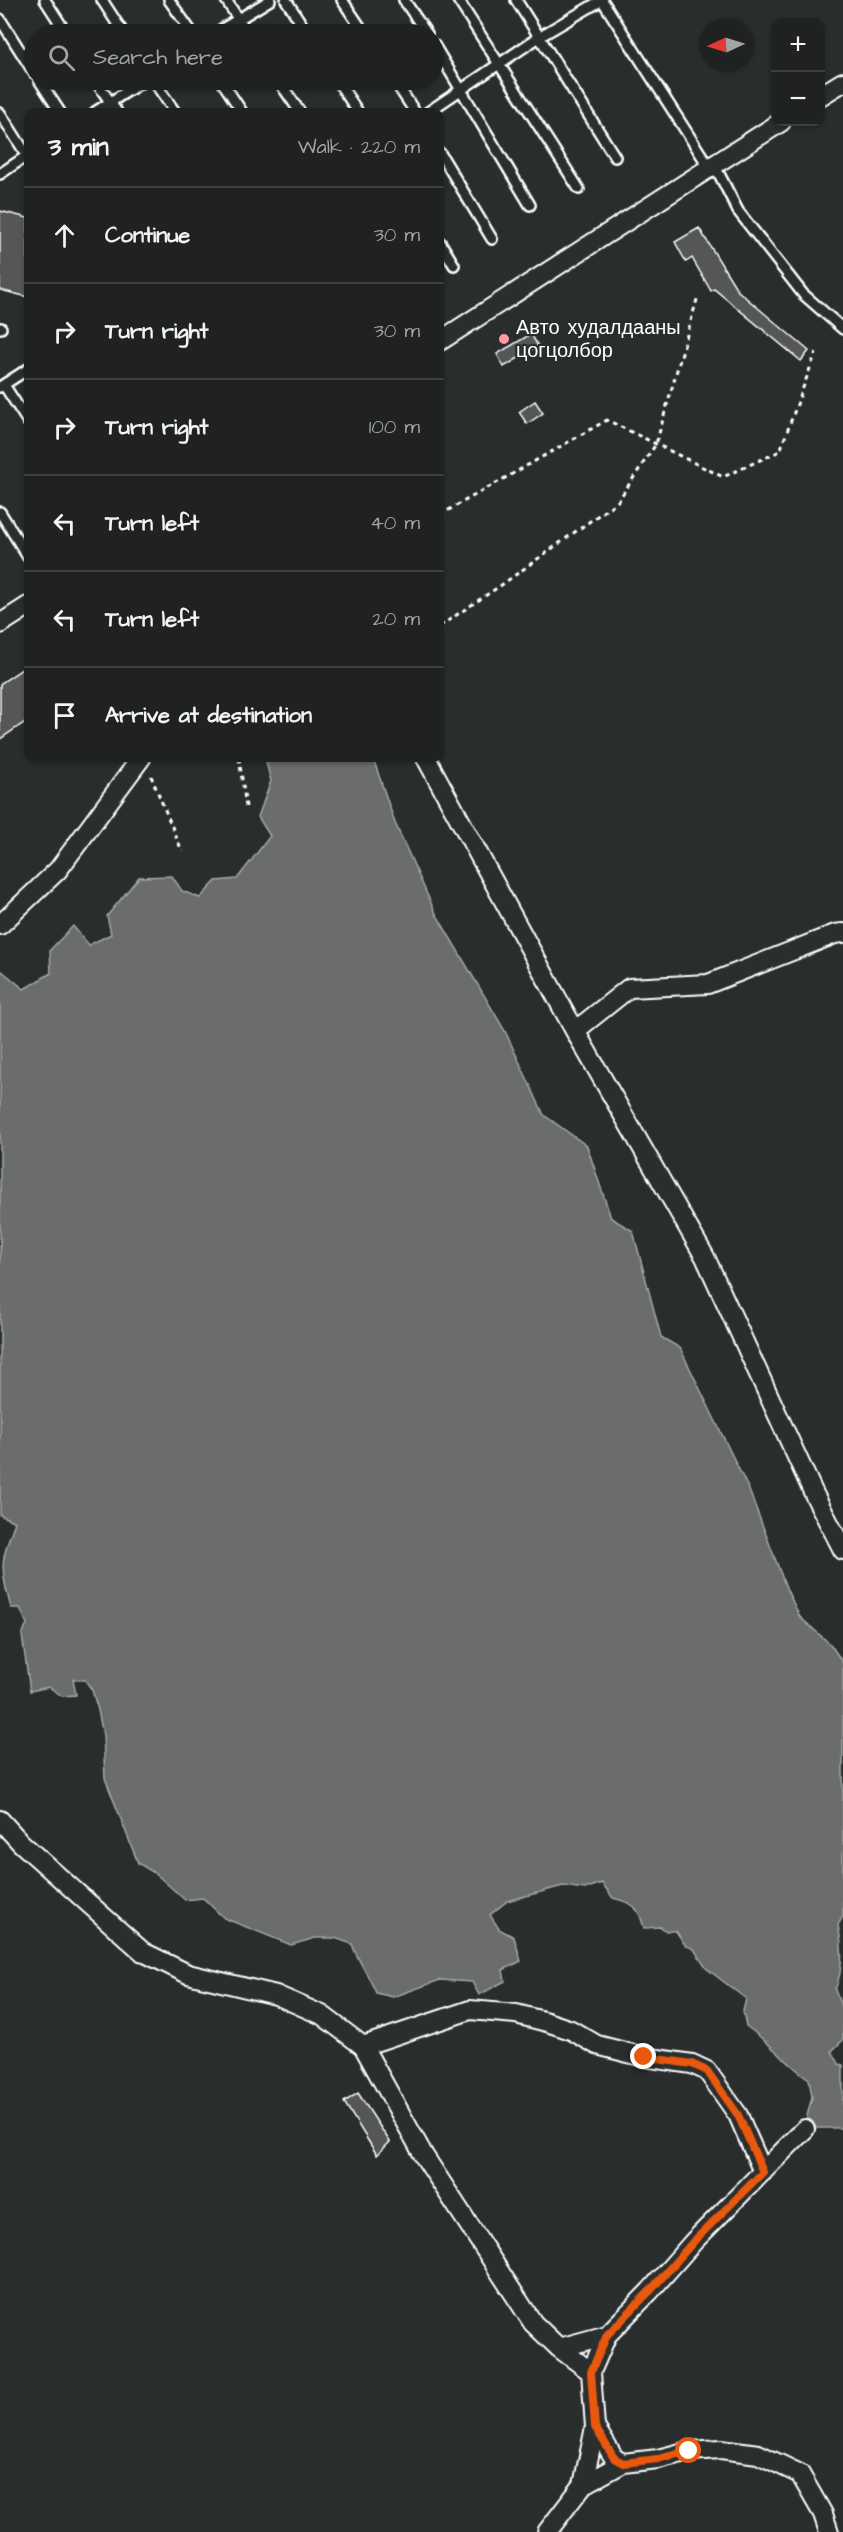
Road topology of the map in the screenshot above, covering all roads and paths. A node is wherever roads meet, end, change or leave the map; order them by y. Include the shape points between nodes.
1 (45, 0) edge
2 (102, 0) edge
3 (169, 0) edge
4 (226, 0) edge
5 (270, 0) edge
6 (286, 0) edge
7 (342, 0) edge
8 (404, 0) edge
9 (458, 0) edge
10 (516, 0) edge
11 (0, 19) edge
12 (238, 19) junction
13 (61, 24) edge
14 (118, 24) edge
15 (186, 24) edge
16 (230, 24) edge
17 (241, 24) edge
18 (302, 24) edge
19 (358, 24) edge
20 (420, 24) edge
21 (539, 37) junction
22 (24, 57) edge
23 (444, 61) edge
24 (500, 65) junction
25 (843, 82) edge
26 (46, 90) edge
27 (102, 90) edge
28 (130, 90) edge
29 (160, 90) edge
30 (228, 90) edge
31 (285, 90) edge
32 (344, 90) edge
33 (401, 90) edge
34 (462, 90) junction
35 (825, 93) edge
36 (110, 103) junction
37 (57, 108) edge
38 (102, 108) edge
39 (114, 108) edge
40 (172, 108) edge
41 (239, 108) edge
42 (297, 108) edge
43 (355, 108) edge
44 (412, 108) edge
45 (434, 108) edge
46 (0, 113) edge
47 (775, 126) edge
48 (24, 150) edge
49 (615, 157) dead end
50 (24, 159) edge
51 (444, 160) edge
52 (712, 166) junction
53 (0, 174) edge
54 (579, 189) dead end
55 (530, 205) dead end
56 (492, 240) dead end
57 (444, 249) edge
58 (453, 265) dead end
59 (698, 296) dead end
60 (843, 329) edge
61 (444, 338) edge
62 (816, 352) dead end
63 (24, 372) edge
64 (2, 386) edge
65 (24, 416) edge
66 (656, 444) junction
67 (0, 512) edge
68 (444, 513) edge
69 (24, 551) edge
70 (24, 609) edge
71 (444, 623) edge
72 (0, 624) edge
73 (240, 762) edge
74 (428, 762) edge
75 (145, 763) edge
76 (246, 807) dead end
77 (182, 851) dead end
78 (0, 925) edge
79 (843, 933) edge
80 (575, 1031) junction
81 (843, 1550) edge
82 (0, 1820) edge
83 (363, 2046) junction
84 (805, 2129) dead end
85 (763, 2172) junction
86 (607, 2335) junction
87 (559, 2348) junction
88 (591, 2372) junction
89 (595, 2427) junction
90 (623, 2463) junction
91 (583, 2486) junction
92 (547, 2532) edge
93 (829, 2532) edge

1 - 13 lane
2 - 14 lane
3 - 15 lane
4 - 12 lane
5 - 12 lane
6 - 18 lane
7 - 19 lane
8 - 20 lane
9 - 24 lane
10 - 21 lane
11 - 22 lane
12 - 16 lane
12 - 17 lane
21 - 24 lane
21 - 49 lane
21 - 52 lane via 602,0
23 - 34 lane
24 - 34 lane
24 - 54 lane
25 - 35 street
26 - 37 lane
27 - 36 lane
28 - 36 lane
29 - 40 lane
30 - 41 lane
31 - 42 lane
32 - 43 lane
33 - 44 lane
34 - 45 lane
34 - 55 lane
36 - 38 lane
36 - 39 lane
46 - 48 lane
47 - 52 street
50 - 53 lane
51 - 56 lane
52 - 60 lane via 738,211 803,294
52 - 61 street
57 - 58 lane
59 - 66 path
62 - 66 path via 780,451 723,477
63 - 64 lane
64 - 65 lane
66 - 68 path via 607,420
66 - 71 path via 618,501
67 - 69 lane
70 - 72 street
73 - 76 path
74 - 80 street
75 - 77 path
75 - 78 street via 58,870
79 - 80 street via 708,984 629,988
80 - 81 street via 705,1257
82 - 83 street via 143,1952 188,1974 276,1995 322,2015
83 - 85 street via 470,2010 516,2014 571,2030 597,2045 692,2064 707,2071 738,2115
83 - 87 street via 424,2156 533,2323
84 - 85 street
85 - 86 street
86 - 87 street
86 - 88 street
87 - 88 street
88 - 89 street
89 - 90 street via 614,2458
89 - 91 street
90 - 91 street
90 - 93 street via 689,2451 721,2449 758,2454 800,2474
91 - 92 street

